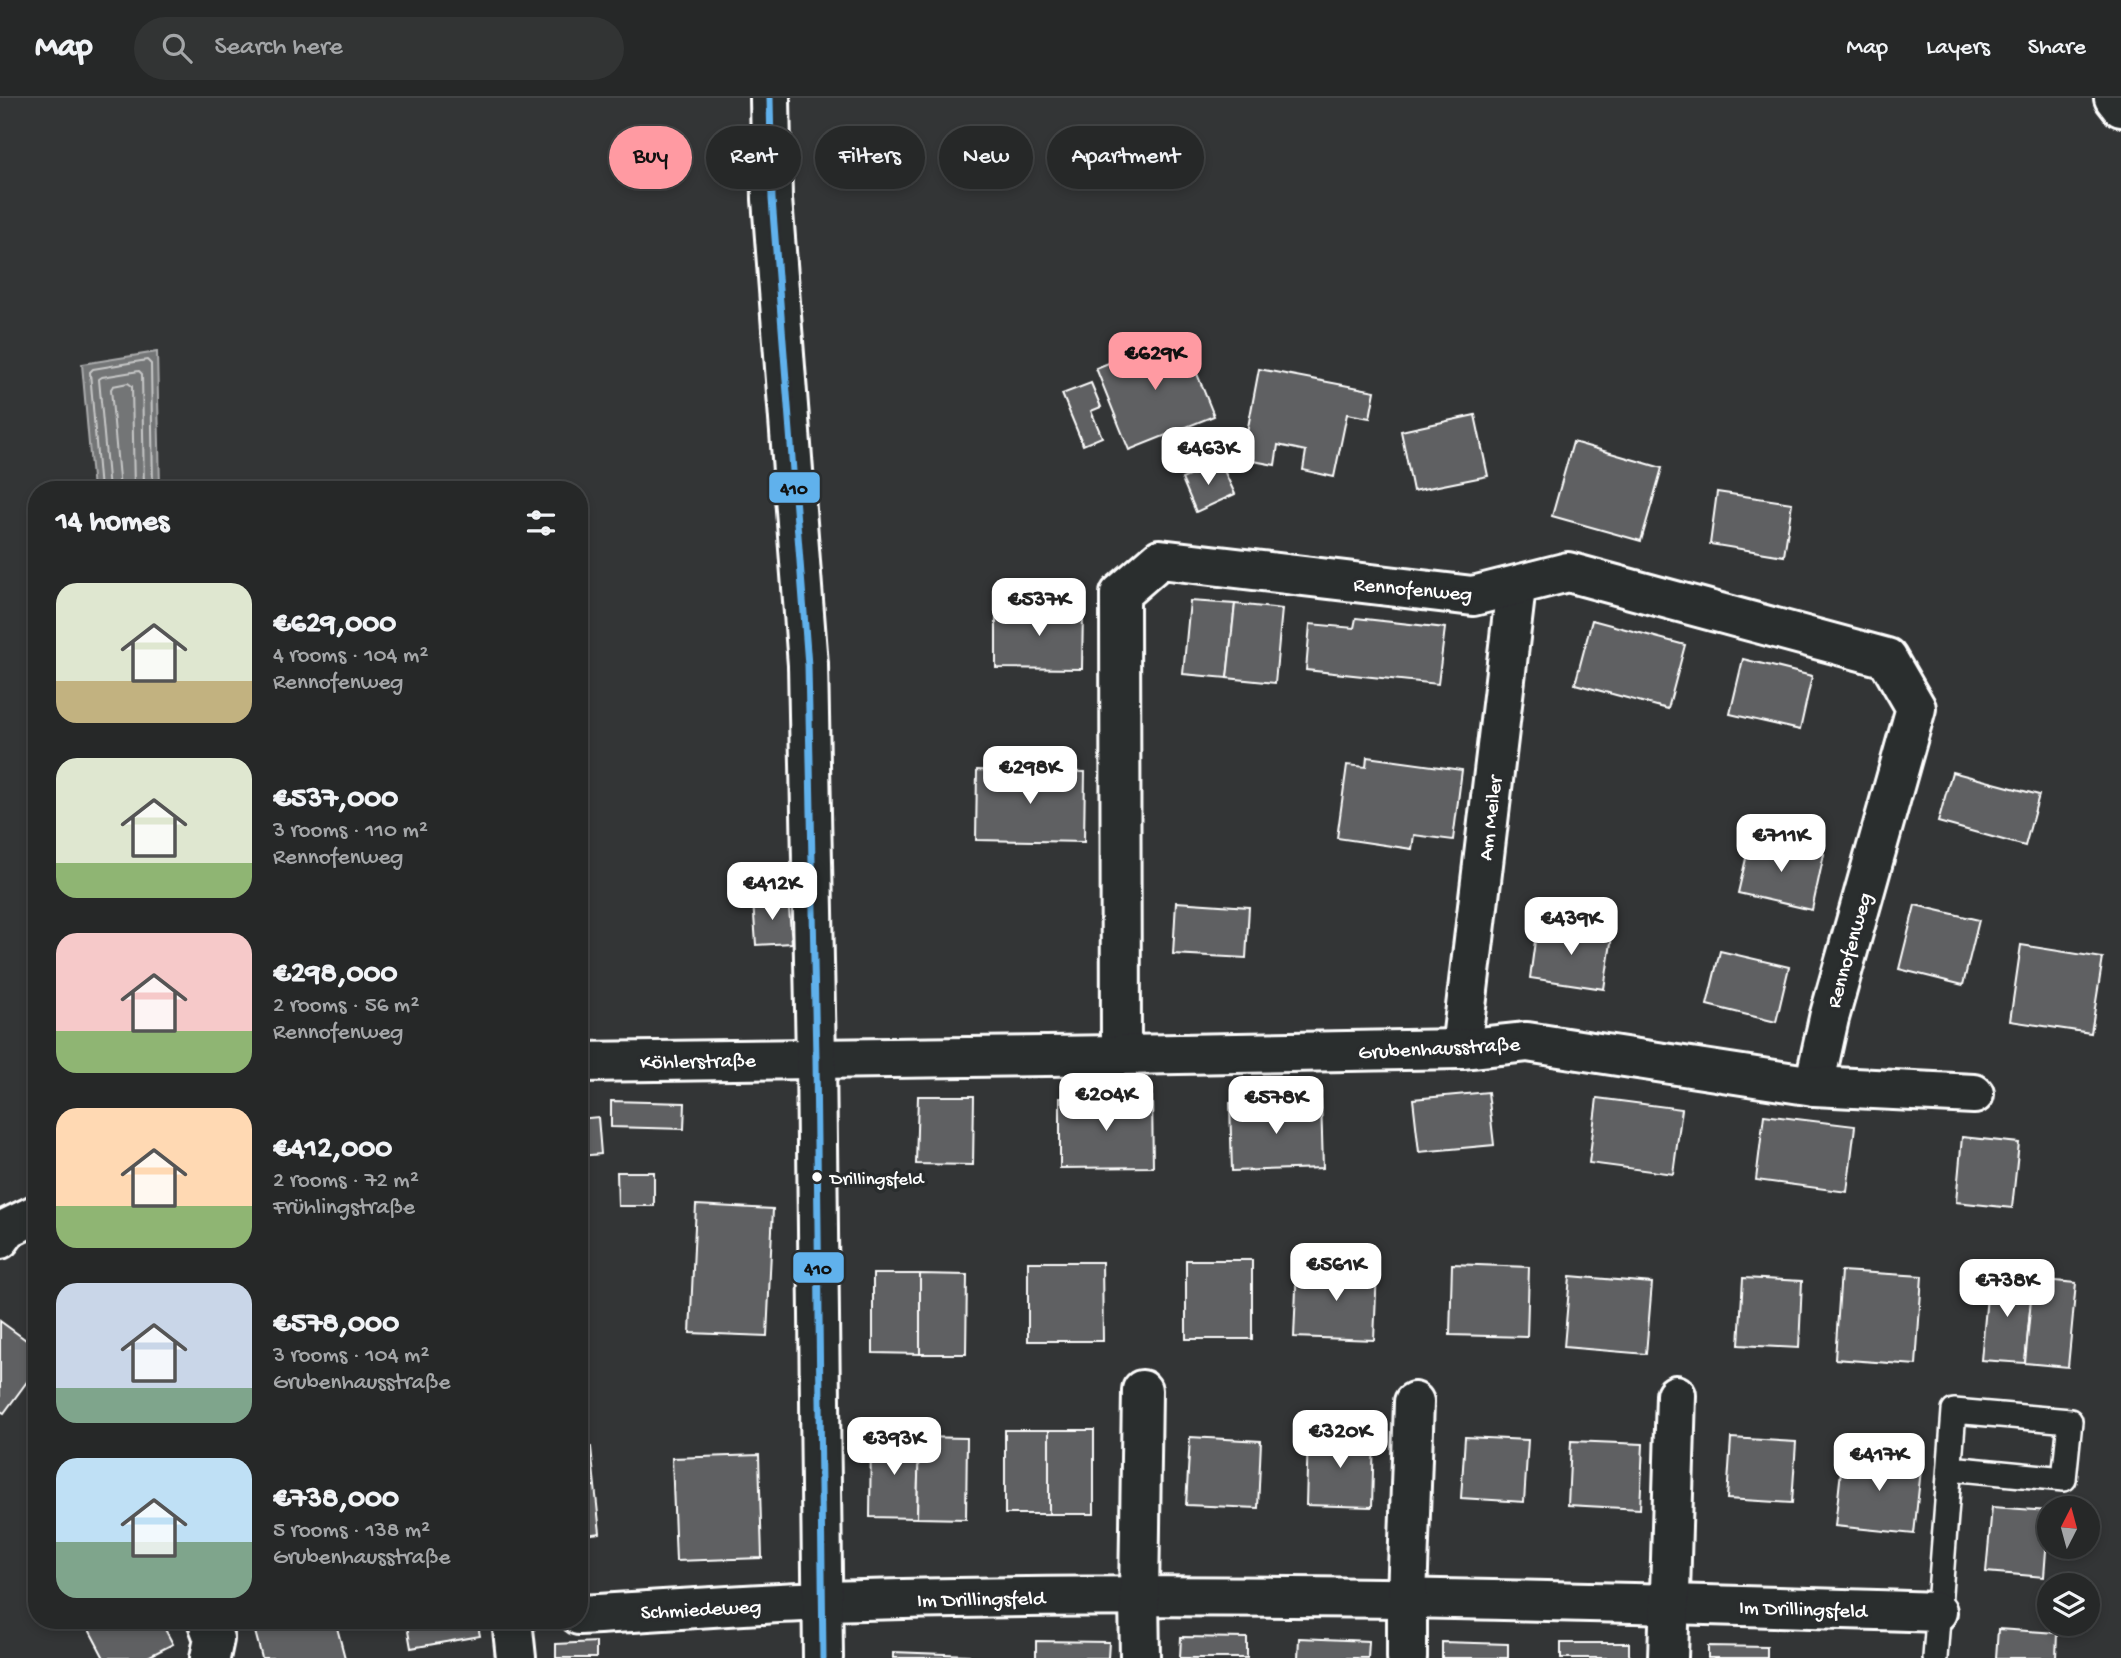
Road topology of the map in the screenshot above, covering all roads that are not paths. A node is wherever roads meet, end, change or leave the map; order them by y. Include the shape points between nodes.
1 (771, 98) edge
2 (2114, 98) edge
3 (2121, 107) edge
4 (1516, 587) junction
5 (1461, 1049) junction
6 (1121, 1055) junction
7 (816, 1058) junction
8 (588, 1062) edge
9 (1814, 1086) junction
10 (1974, 1094) dead end
11 (28, 1218) edge
12 (0, 1239) edge
13 (1142, 1390) dead end
14 (1676, 1395) dead end
15 (1414, 1402) dead end
16 (1950, 1468) junction
17 (1139, 1596) junction
18 (1407, 1597) junction
19 (822, 1601) junction
20 (1669, 1603) junction
21 (1937, 1612) junction
22 (588, 1614) edge
23 (210, 1629) edge
24 (513, 1629) edge
25 (210, 1658) edge
26 (516, 1658) edge
27 (822, 1658) edge
28 (1140, 1658) edge
29 (1406, 1658) edge
30 (1668, 1658) edge
31 (1935, 1658) edge

1 - 7 street via 772,199 808,666
2 - 3 street
4 - 5 street, Am Meiler
4 - 6 street, Rennofenweg via 1473,596 1160,559 1120,594
4 - 9 street, Rennofenweg via 1568,572 1887,657 1916,708
5 - 6 street, Grubenhausstraße
5 - 9 street, Grubenhausstraße via 1527,1042
6 - 7 street, Grubenhausstraße
7 - 8 street, Köhlerstraße
7 - 19 street
9 - 10 street, Grubenhausstraße
11 - 12 street via 8,1228
13 - 17 street
14 - 20 street
15 - 18 street
16 - 16 lane via 2064,1479 2070,1421 1954,1411
16 - 21 lane
17 - 18 street, Im Drillingsfeld
17 - 19 street, Im Drillingsfeld
17 - 28 street
18 - 20 street, Im Drillingsfeld
18 - 29 street
19 - 22 street, Schmiedeweg
19 - 27 street
20 - 21 street, Im Drillingsfeld
20 - 30 street
21 - 31 lane
23 - 25 street via 214,1639
24 - 26 street

